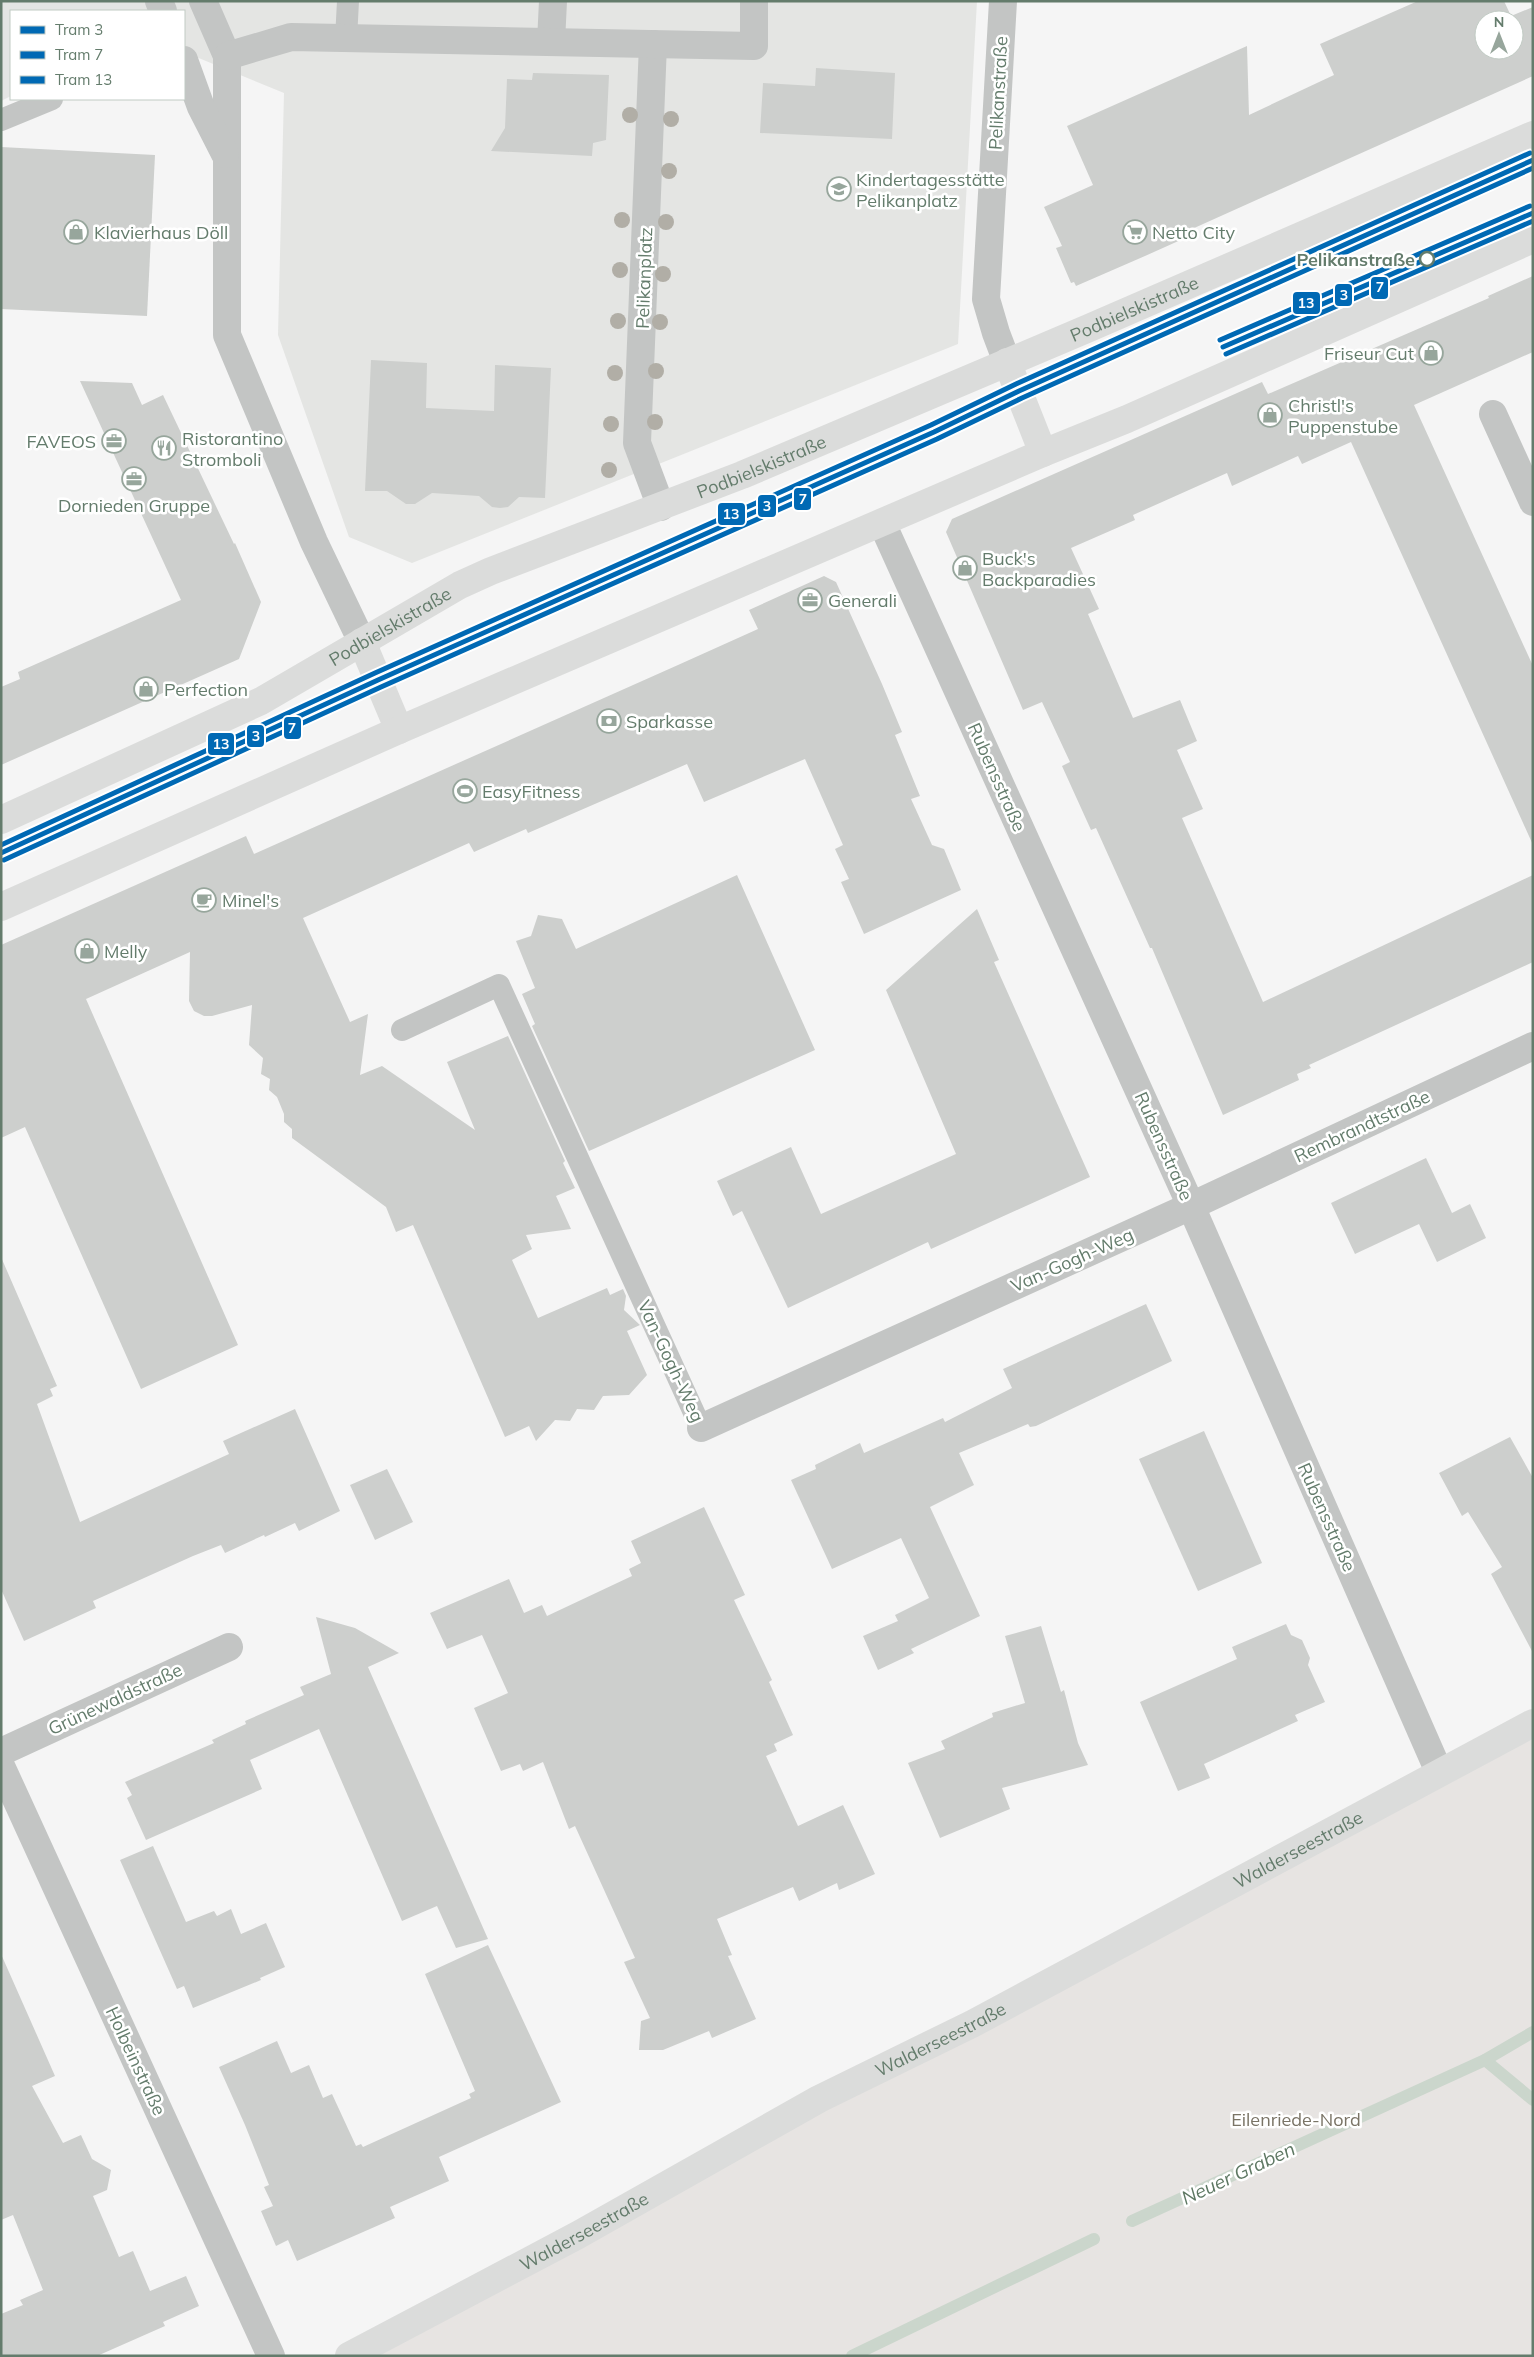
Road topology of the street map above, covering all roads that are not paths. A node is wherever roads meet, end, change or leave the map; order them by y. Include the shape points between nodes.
1 (203, 1) edge
2 (348, 1) edge
3 (553, 1) edge
4 (754, 1) edge
5 (999, 2) edge
6 (346, 39) junction
7 (551, 42) junction
8 (654, 44) junction
9 (227, 56) junction
10 (185, 63) edge
11 (50, 100) edge
12 (1, 120) edge
13 (1533, 136) edge
14 (228, 159) junction
15 (1533, 239) edge
16 (1007, 362) junction
17 (1493, 414) dead end
18 (1043, 453) junction
19 (1533, 502) edge
20 (661, 507) junction
21 (882, 523) junction
22 (362, 642) junction
23 (399, 730) junction
24 (1, 820) edge
25 (1, 907) edge
26 (402, 1030) dead end
27 (1533, 1046) edge
28 (1191, 1206) junction
29 (700, 1428) joint
30 (229, 1647) dead end
31 (1533, 1723) edge
32 (1, 1752) edge
33 (1, 1766) edge
34 (1439, 1772) junction
35 (271, 2356) edge
36 (348, 2356) edge

1 - 9 street
2 - 6 lane
3 - 7 street
4 - 8 street via 754,46
5 - 16 street, Pelikanstraße via 986,299
6 - 7 street
6 - 9 street via 291,37
7 - 8 street
8 - 20 street, Pelikanplatz via 637,443
9 - 14 street
10 - 14 street via 201,106
11 - 12 lane
13 - 16 main road, Podbielskistraße
14 - 22 street via 227,335 314,542
15 - 18 main road
16 - 18 main road
16 - 20 main road, Podbielskistraße
17 - 19 street
18 - 21 main road
20 - 22 main road, Podbielskistraße via 491,571 460,585
21 - 23 main road
21 - 28 street, Rubensstraße
22 - 23 main road
22 - 24 main road, Podbielskistraße via 261,701
23 - 25 main road
26 - 29 lane, Van-Gogh-Weg via 499,985
27 - 28 street, Rembrandtstraße
28 - 29 street, Van-Gogh-Weg
28 - 34 street, Rubensstraße
30 - 32 street, Grünewaldstraße
31 - 34 main road, Walderseestraße
33 - 35 street, Holbeinstraße
34 - 36 main road, Walderseestraße via 972,2024 818,2099 578,2235

